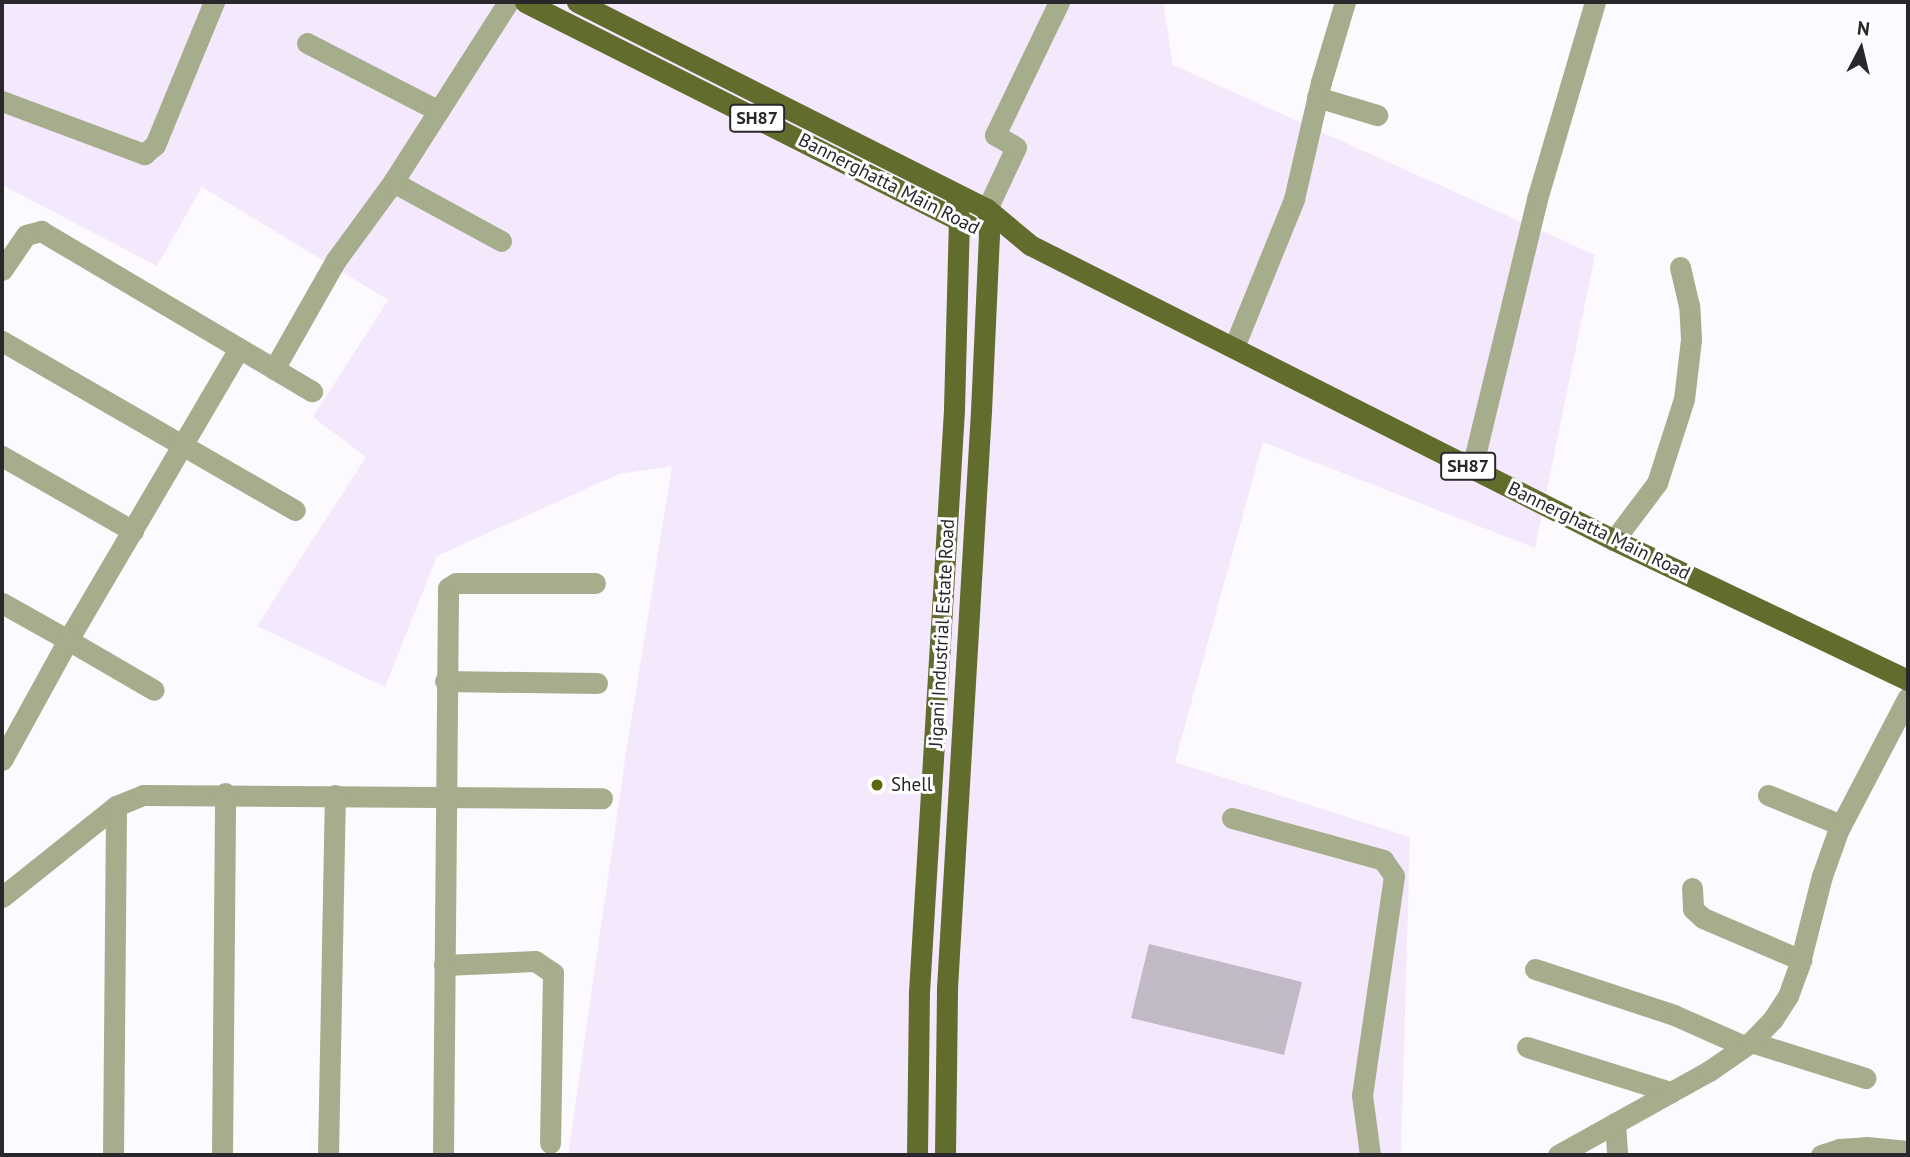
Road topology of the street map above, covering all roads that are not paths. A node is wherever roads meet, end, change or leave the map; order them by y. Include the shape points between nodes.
1 (213, 2) edge
2 (508, 2) edge
3 (525, 2) edge
4 (577, 2) edge
5 (1059, 2) edge
6 (1345, 2) edge
7 (1595, 2) edge
8 (307, 43) dead end
9 (1317, 97) junction
10 (2, 101) edge
11 (439, 111) junction
12 (1377, 115) dead end
13 (810, 120) junction
14 (802, 140) junction
15 (393, 181) junction
16 (956, 194) junction
17 (987, 209) junction
18 (959, 219) junction
19 (989, 235) junction
20 (501, 241) dead end
21 (1030, 245) junction
22 (1680, 267) dead end
23 (2, 270) edge
24 (2, 341) edge
25 (239, 348) junction
26 (1234, 348) junction
27 (274, 369) junction
28 (312, 391) dead end
29 (183, 446) junction
30 (2, 456) edge
31 (1472, 468) junction
32 (295, 510) dead end
33 (133, 531) junction
34 (1614, 540) junction
35 (595, 583) dead end
36 (2, 603) edge
37 (68, 640) junction
38 (1908, 680) edge
39 (445, 681) junction
40 (597, 683) dead end
41 (155, 690) dead end
42 (1908, 697) edge
43 (8, 732) edge
44 (2, 760) edge
45 (225, 793) junction
46 (335, 794) junction
47 (1768, 794) dead end
48 (445, 796) junction
49 (602, 797) dead end
50 (116, 806) junction
51 (1232, 818) dead end
52 (1841, 825) junction
53 (1692, 888) dead end
54 (2, 897) edge
55 (1801, 960) junction
56 (444, 965) junction
57 (1535, 969) dead end
58 (1748, 1044) junction
59 (1527, 1047) dead end
60 (1865, 1078) dead end
61 (1671, 1092) junction
62 (1615, 1123) junction
63 (550, 1143) dead end
64 (1908, 1151) edge
65 (113, 1155) edge
66 (222, 1155) edge
67 (328, 1155) edge
68 (443, 1155) edge
69 (917, 1155) edge
70 (945, 1155) edge
71 (1370, 1155) edge
72 (1558, 1155) edge
73 (1617, 1155) edge
74 (1821, 1155) edge

1 - 10 street via 155,145 144,154
2 - 11 street
3 - 14 main road, Bannerghatta Main Road / SH87
4 - 13 main road, Bannerghatta Main Road / SH87
5 - 17 street via 995,135 1016,147
6 - 9 street
7 - 31 street via 1537,199
8 - 11 street
9 - 12 street
9 - 26 street via 1294,199
11 - 15 street
13 - 14 main road
13 - 16 main road, Bannerghatta Main Road / SH87
14 - 18 main road, Bannerghatta Main Road / SH87
15 - 20 street
15 - 27 street via 336,260
16 - 17 main road, Bannerghatta Main Road / SH87
16 - 18 main road, Jigani Industrial Estate Road
17 - 19 main road, Jigani Industrial Estate Road
17 - 21 main road, Bannerghatta Main Road / SH87
18 - 19 main road, Bannerghatta Main Road / SH87
18 - 69 main road, Jigani Industrial Estate Road via 954,409 919,992
19 - 21 main road, Bannerghatta Main Road / SH87
19 - 70 main road, Jigani Industrial Estate Road via 947,988
21 - 26 main road, Bannerghatta Main Road / SH87
22 - 34 street via 1691,339 1684,399 1657,483
23 - 25 street via 26,235 41,231
24 - 29 street
25 - 27 street
25 - 29 street
26 - 31 main road, Bannerghatta Main Road / SH87
27 - 28 street
29 - 32 street
29 - 33 street
30 - 33 street
31 - 34 main road, Bannerghatta Main Road / SH87
33 - 37 street
34 - 38 main road, Bannerghatta Main Road / SH87
35 - 39 street via 451,585
36 - 37 street
37 - 41 street
37 - 43 street
39 - 40 street
39 - 48 street
42 - 52 street
43 - 44 street
45 - 46 street
45 - 50 street via 142,795
45 - 66 street
46 - 48 street
46 - 67 street
47 - 52 street
48 - 49 street
48 - 56 street
50 - 54 street
50 - 65 street
51 - 71 street via 1383,860 1394,876 1362,1095
52 - 55 street via 1822,876
53 - 55 street via 1693,909 1703,918
55 - 58 street via 1788,996
56 - 63 street via 535,961 552,973
56 - 68 street
57 - 58 street
58 - 60 street
58 - 61 street
59 - 61 street
61 - 62 street
62 - 72 street
62 - 73 street
64 - 74 street via 1866,1147

